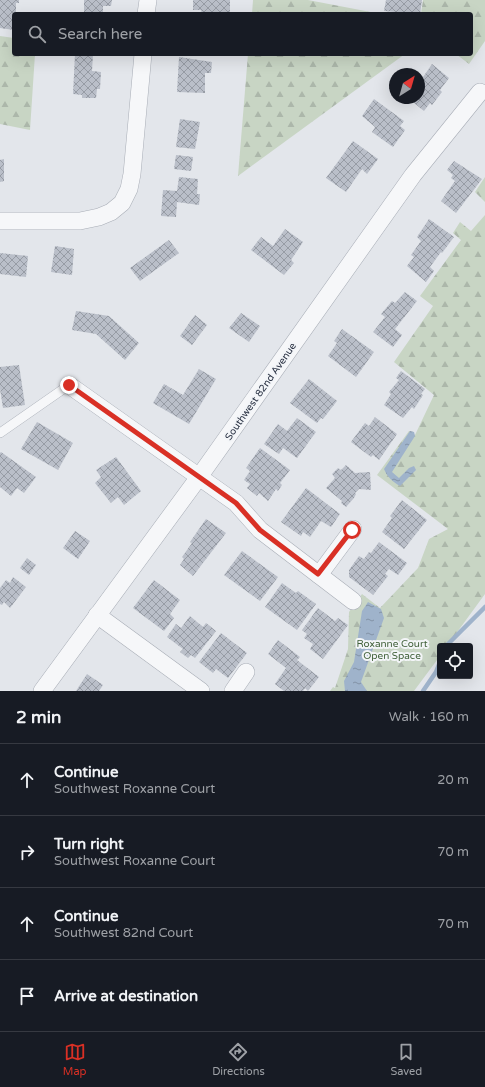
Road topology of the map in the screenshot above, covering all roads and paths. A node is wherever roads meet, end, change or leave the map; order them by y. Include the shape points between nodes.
1 (148, 0) edge
2 (146, 12) edge
3 (143, 56) edge
4 (480, 92) dead end
5 (0, 221) edge
6 (69, 385) joint
7 (0, 433) edge
8 (199, 477) junction
9 (353, 529) dead end
10 (318, 574) junction
11 (353, 600) dead end
12 (98, 615) junction
13 (246, 672) dead end
14 (42, 691) edge
15 (201, 691) edge
16 (233, 691) edge

1 - 2 street
3 - 5 street via 132,174 129,189 122,202 111,212 90,220
4 - 8 street, Southwest 82nd Avenue via 413,175
6 - 7 lane
6 - 8 street
8 - 10 street via 236,503 260,530
8 - 12 street, Southwest 82nd Avenue
9 - 10 street
10 - 11 street
12 - 14 street, Southwest 82nd Avenue
12 - 15 street
13 - 16 street

